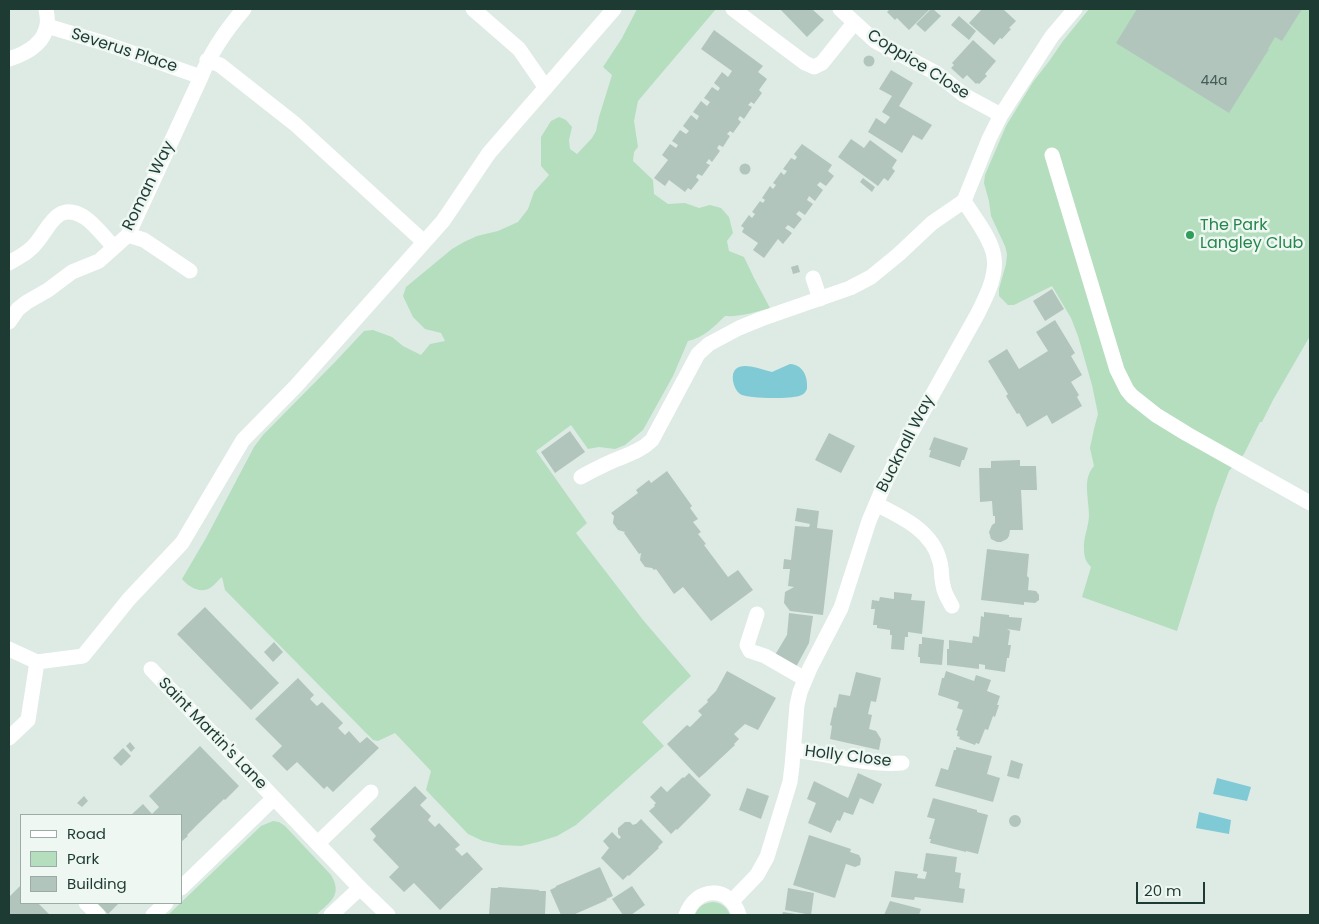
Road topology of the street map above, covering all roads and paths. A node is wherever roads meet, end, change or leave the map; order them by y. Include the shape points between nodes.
1 (46, 9) edge
2 (244, 9) edge
3 (473, 9) edge
4 (614, 9) edge
5 (733, 9) edge
6 (840, 9) edge
7 (1075, 9) edge
8 (854, 22) junction
9 (47, 26) junction
10 (9, 59) edge
11 (207, 60) junction
12 (201, 77) junction
13 (546, 88) junction
14 (1000, 115) junction
15 (1052, 155) dead end
16 (964, 201) junction
17 (128, 235) junction
18 (424, 242) junction
19 (114, 247) junction
20 (9, 263) edge
21 (190, 271) dead end
22 (813, 278) dead end
23 (820, 299) junction
24 (10, 316) edge
25 (581, 477) dead end
26 (1310, 503) edge
27 (876, 504) junction
28 (952, 606) dead end
29 (757, 614) dead end
30 (9, 648) edge
31 (37, 662) junction
32 (151, 670) dead end
33 (804, 679) junction
34 (9, 738) edge
35 (794, 750) junction
36 (902, 763) dead end
37 (371, 792) dead end
38 (274, 798) junction
39 (318, 843) junction
40 (182, 887) edge
41 (360, 888) junction
42 (732, 901) junction
43 (87, 904) edge
44 (165, 904) edge
45 (98, 915) edge
46 (153, 915) edge
47 (331, 915) edge
48 (388, 915) edge
49 (686, 915) edge
50 (739, 915) edge

1 - 9 street
2 - 11 street, Roman Way
3 - 13 street via 519,49
4 - 13 street
5 - 8 street via 814,67 822,63
6 - 8 street, Coppice Close
7 - 14 street via 1052,36
8 - 14 street, Coppice Close via 875,41 936,73 964,95
9 - 10 street via 40,42 28,52
9 - 12 street, Severus Place
11 - 12 street, Roman Way
11 - 18 street via 220,65 295,124
12 - 17 street, Roman Way
13 - 18 street via 489,153 443,221
14 - 16 street
15 - 26 street via 1117,370 1127,390 1150,410 1187,434
16 - 23 street via 871,277
16 - 27 street, Bucknall Way via 994,254 987,296 906,441
17 - 19 street, Roman Way
17 - 21 street via 144,240
18 - 31 street via 296,386 243,440 182,543 129,599 84,656
19 - 20 street via 86,218 75,212 65,212 48,224 37,243
19 - 24 street, Roman Way via 99,261 72,272
22 - 23 street
23 - 25 street via 760,319 709,344 698,354 652,440 634,453
27 - 28 street via 920,529 927,537 938,556 944,590
27 - 33 street, Bucknall Way via 841,608
29 - 33 street via 748,648
30 - 31 street
31 - 34 street via 28,720
32 - 38 street, Saint Martin's Lane
33 - 35 street, Bucknall Way via 797,705
35 - 36 street, Holly Close
35 - 42 street, Bucknall Way via 790,782 767,856 757,875
37 - 39 street
38 - 39 street, Saint Martin's Lane
38 - 40 street, Saint Martin's Lane
39 - 41 street, Saint Martin's Lane
41 - 47 street
41 - 48 street, Saint Martin's Lane
42 - 49 street via 720,894 702,895 688,908
42 - 50 street
43 - 45 street
44 - 46 street

